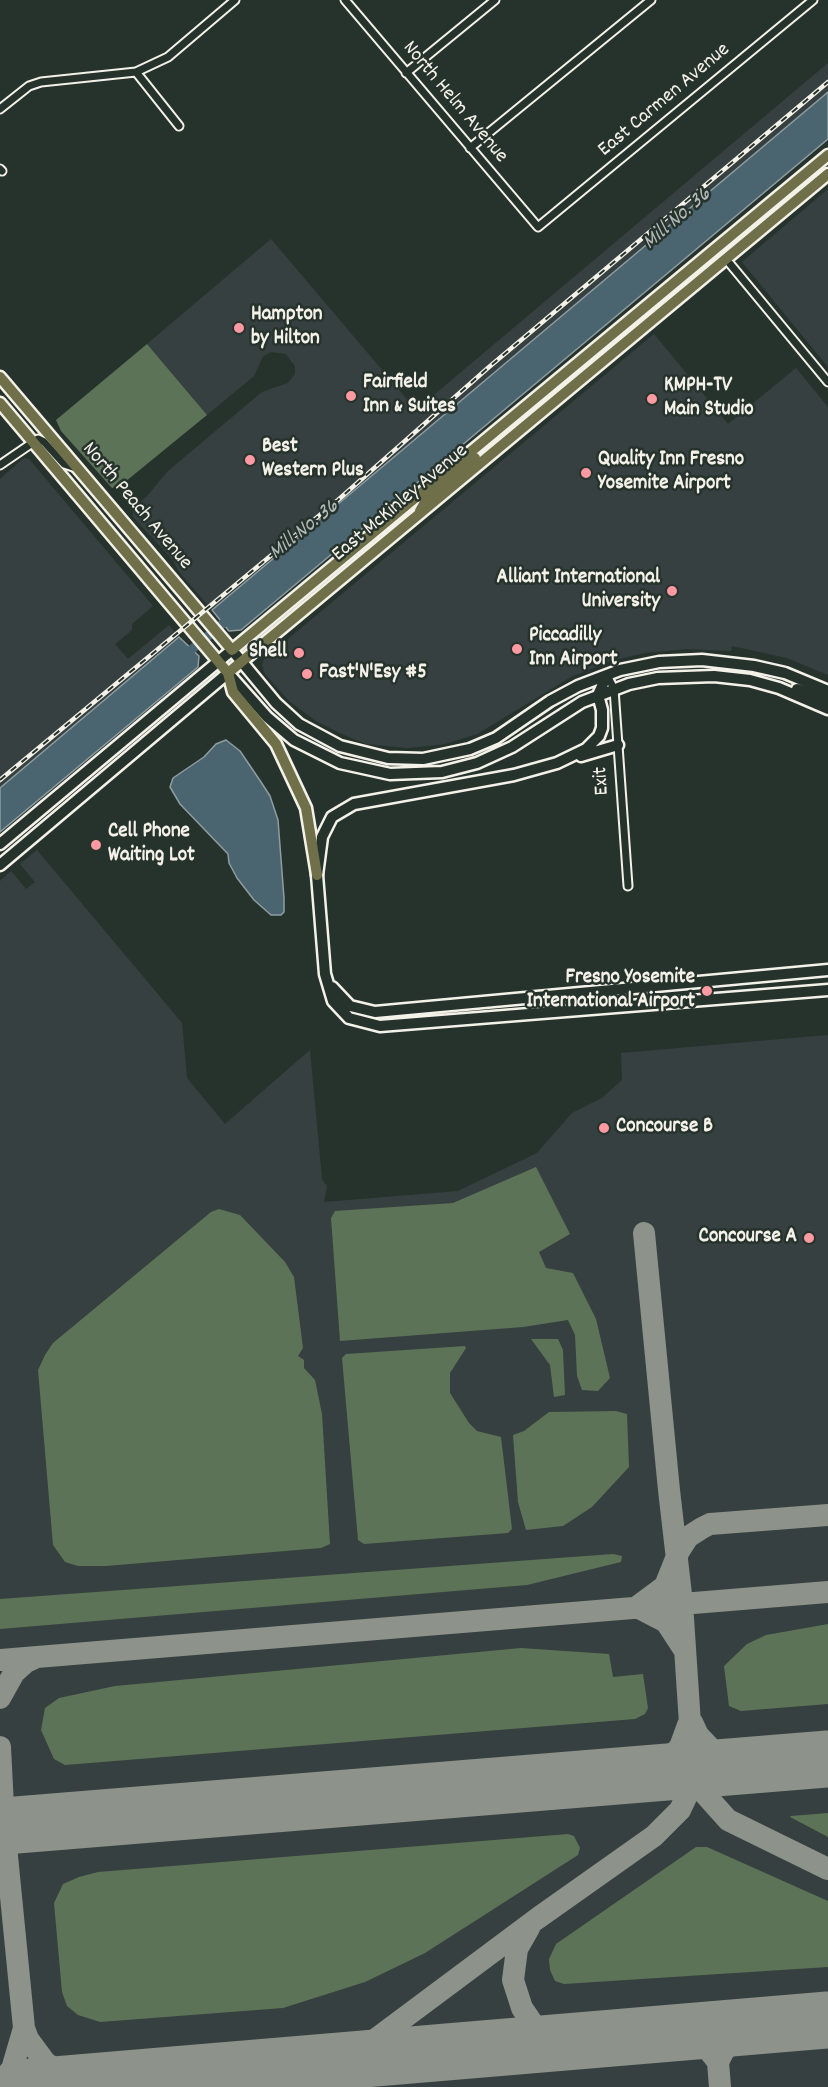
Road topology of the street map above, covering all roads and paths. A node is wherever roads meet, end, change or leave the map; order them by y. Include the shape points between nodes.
1 (235, 0) edge
2 (345, 0) edge
3 (495, 0) edge
4 (651, 0) edge
5 (813, 0) edge
6 (136, 72) junction
7 (406, 73) junction
8 (0, 109) edge
9 (179, 126) dead end
10 (470, 148) junction
11 (828, 155) edge
12 (828, 174) edge
13 (797, 181) junction
14 (538, 227) joint
15 (726, 259) junction
16 (0, 377) edge
17 (828, 382) edge
18 (0, 403) edge
19 (505, 424) junction
20 (32, 440) junction
21 (0, 465) edge
22 (77, 468) junction
23 (419, 515) junction
24 (232, 650) junction
25 (218, 661) junction
26 (242, 662) junction
27 (228, 674) junction
28 (607, 675) junction
29 (779, 688) junction
30 (614, 689) junction
31 (828, 691) edge
32 (598, 694) junction
33 (828, 701) edge
34 (828, 710) edge
35 (618, 745) junction
36 (557, 763) junction
37 (0, 844) edge
38 (0, 865) edge
39 (317, 875) junction
40 (628, 886) dead end
41 (828, 970) edge
42 (325, 974) junction
43 (609, 989) junction
44 (828, 990) edge
45 (610, 1008) junction

1 - 6 street via 168,57
2 - 7 street, North Helm Avenue
3 - 7 street
4 - 10 street
5 - 14 street, East Carmen Avenue
6 - 8 street via 41,82 29,86
6 - 9 street
7 - 10 street, North Helm Avenue
10 - 14 street, North Helm Avenue
11 - 13 main road, East McKinley Avenue
12 - 15 main road, East McKinley Avenue
13 - 15 main road via 769,213 727,249
13 - 19 main road, East McKinley Avenue
15 - 17 street
15 - 23 main road, East McKinley Avenue
16 - 22 main road, North Peach Avenue
18 - 20 main road, North Peach Avenue
19 - 23 main road via 477,456 426,499
19 - 24 main road, East McKinley Avenue
20 - 21 street
20 - 22 street via 41,440 64,464
20 - 25 main road, North Peach Avenue
22 - 24 main road, North Peach Avenue
23 - 26 main road, East McKinley Avenue
24 - 25 main road, East McKinley Avenue
24 - 26 main road, North Peach Avenue
25 - 27 main road, North Peach Avenue
25 - 37 main road, East McKinley Avenue
26 - 27 main road, East McKinley Avenue
26 - 28 main road, North Peach Avenue via 276,703 311,732 357,752 404,759 446,755 483,744 560,695
27 - 32 main road via 294,740 340,763 390,774 442,772 477,763 512,747 563,712
27 - 38 main road, East McKinley Avenue
27 - 39 main road, North Peach Avenue via 233,692 276,744 298,786 310,827
28 - 30 street, Exit
28 - 31 main road, North Peach Avenue via 659,662 715,660 777,671
28 - 32 main road
29 - 30 main road via 700,675 658,678
29 - 33 main road via 803,690
29 - 34 main road
30 - 32 main road
30 - 35 street, Exit
32 - 36 main road via 603,719 599,736 586,749
35 - 36 main road
35 - 40 street, Exit
36 - 39 main road via 481,783 345,807 324,830
39 - 42 main road
41 - 43 main road
42 - 43 main road via 342,1000 375,1012
42 - 45 main road via 340,1011 359,1022 380,1026
43 - 45 main road
44 - 45 main road

